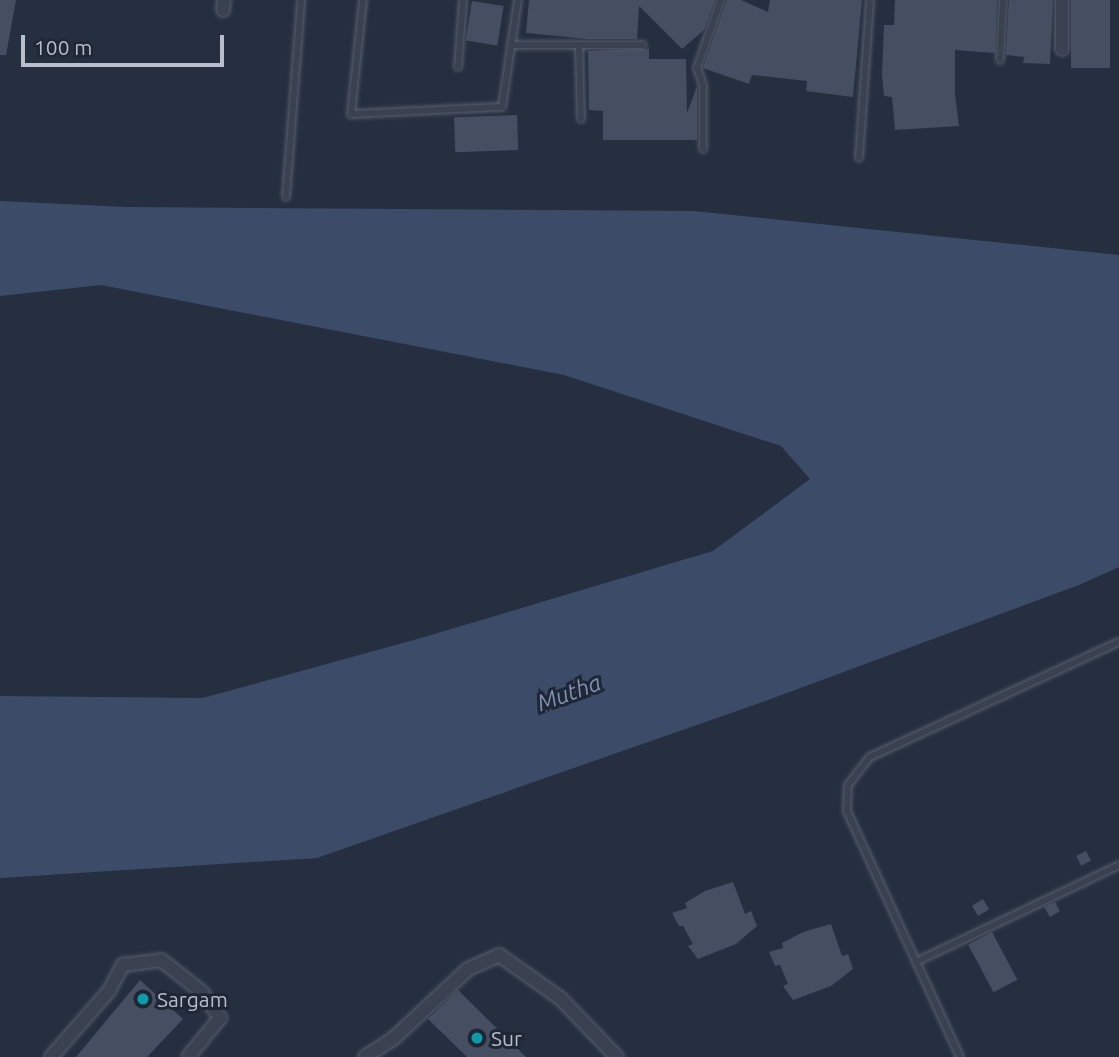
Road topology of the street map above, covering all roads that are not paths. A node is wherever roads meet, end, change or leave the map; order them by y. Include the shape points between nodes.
1 (302, 0) edge
2 (363, 0) edge
3 (463, 0) edge
4 (518, 0) edge
5 (721, 0) edge
6 (870, 0) edge
7 (1003, 0) edge
8 (1062, 0) edge
9 (511, 45) junction
10 (579, 45) junction
11 (643, 46) dead end
12 (1062, 49) dead end
13 (1000, 60) dead end
14 (458, 67) dead end
15 (581, 119) dead end
16 (703, 149) dead end
17 (859, 158) dead end
18 (286, 197) dead end
19 (1119, 642) edge
20 (1119, 865) edge
21 (916, 962) junction
22 (51, 1057) edge
23 (188, 1057) edge
24 (365, 1057) edge
25 (617, 1057) edge
26 (960, 1057) edge

1 - 18 lane
2 - 9 lane via 351,114 502,107
3 - 14 lane
4 - 9 lane
5 - 16 lane via 696,68 703,85
6 - 17 lane
7 - 13 lane
8 - 12 street
9 - 10 lane
10 - 11 lane
10 - 15 lane
19 - 21 lane via 870,757 856,771 848,785 847,811
20 - 21 lane
21 - 26 lane
22 - 23 street via 109,991 123,965 161,960 202,992 220,1018
24 - 25 street via 393,1039 468,969 499,955 560,998

